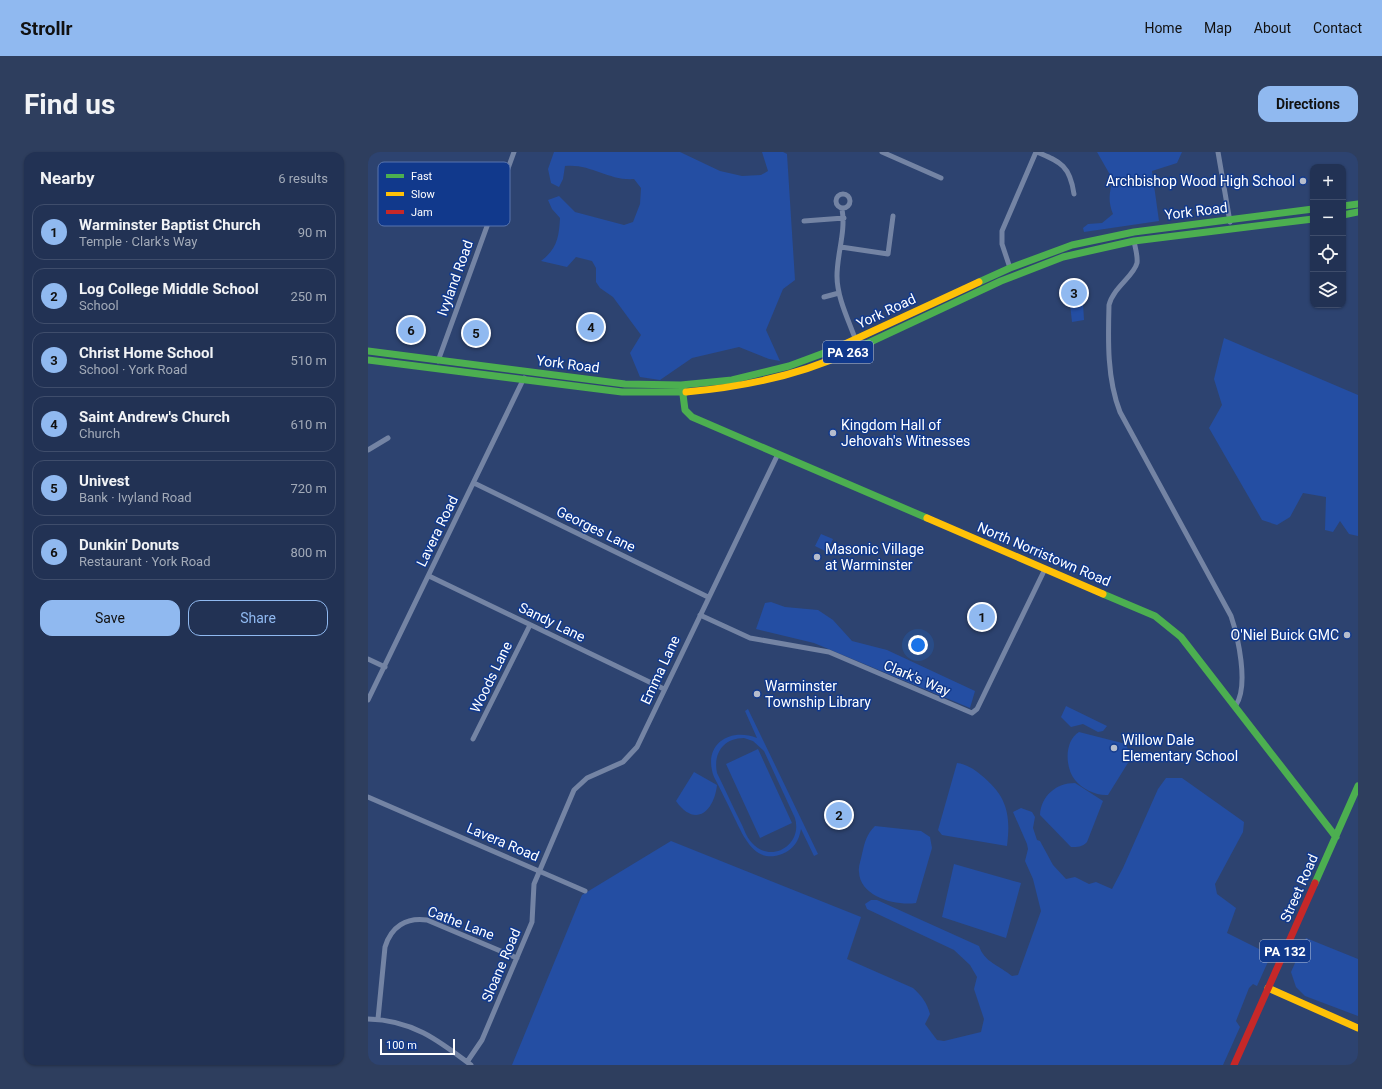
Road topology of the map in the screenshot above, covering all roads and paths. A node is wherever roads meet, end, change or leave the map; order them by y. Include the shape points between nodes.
1 (514, 152) edge
2 (882, 152) edge
3 (1036, 152) edge
4 (1218, 152) edge
5 (510, 163) edge
6 (940, 178) dead end
7 (1074, 194) dead end
8 (1358, 204) edge
9 (1346, 206) edge
10 (842, 209) dead end
11 (1310, 210) edge
12 (1358, 212) edge
13 (1346, 214) edge
14 (893, 216) dead end
15 (844, 218) junction
16 (1310, 219) edge
17 (1230, 220) junction
18 (804, 221) dead end
19 (487, 226) edge
20 (1230, 229) junction
21 (1134, 240) junction
22 (841, 247) junction
23 (1010, 268) junction
24 (839, 293) junction
25 (824, 297) dead end
26 (855, 340) junction
27 (858, 348) junction
28 (368, 352) edge
29 (368, 360) edge
30 (438, 361) junction
31 (436, 369) junction
32 (526, 372) junction
33 (523, 380) junction
34 (681, 385) junction
35 (682, 393) junction
36 (388, 438) dead end
37 (368, 450) edge
38 (778, 454) junction
39 (474, 483) junction
40 (1046, 569) junction
41 (429, 576) junction
42 (708, 597) junction
43 (700, 615) junction
44 (530, 625) junction
45 (368, 659) edge
46 (384, 667) junction
47 (664, 689) junction
48 (368, 700) edge
49 (1236, 705) junction
50 (473, 739) dead end
51 (1358, 786) edge
52 (368, 797) edge
53 (1336, 837) junction
54 (539, 871) junction
55 (585, 891) dead end
56 (517, 958) junction
57 (1268, 988) junction
58 (368, 1019) edge
59 (378, 1019) junction
60 (1358, 1028) edge
61 (469, 1063) edge
62 (1234, 1065) edge

1 - 5 street, Ivyland Road
2 - 6 street
3 - 7 street via 1064,167 1070,176
3 - 23 street via 1002,231 1002,244
4 - 17 street
8 - 9 main road
10 - 15 street
11 - 17 main road, York Road / PA 263
12 - 13 main road
14 - 22 street via 888,254
15 - 18 street
15 - 22 street
16 - 20 main road, York Road / PA 263
17 - 20 street
17 - 23 main road, York Road / PA 263 via 1085,241
19 - 30 street, Ivyland Road
20 - 21 main road, York Road / PA 263
21 - 27 main road, York Road / PA 263 via 1090,249 1037,266
21 - 49 street via 1137,259 1135,267 1113,295 1109,305 1111,371 1115,398 1120,412 1231,616 1239,648 1241,686
22 - 24 street via 837,278
23 - 26 main road, York Road / PA 263
24 - 25 street
24 - 26 street
26 - 27 street
26 - 34 main road, York Road / PA 263 via 802,362 764,373 710,383
27 - 35 main road, York Road / PA 263 via 817,365 766,381
28 - 30 main road, York Road / PA 263
29 - 31 main road, York Road / PA 263
30 - 31 street, Ivyland Road
30 - 32 main road, York Road / PA 263
31 - 33 main road, York Road / PA 263
32 - 33 street, Lavera Road
32 - 34 main road, York Road / PA 263 via 625,384
33 - 35 main road, York Road / PA 263 via 622,392
33 - 39 street, Lavera Road
34 - 35 main road, North Norristown Road
35 - 38 main road, North Norristown Road via 685,410 692,417
36 - 37 street
38 - 40 main road, North Norristown Road
38 - 42 street, Emma Lane
39 - 41 street, Lavera Road
39 - 42 street, Georges Lane
40 - 43 street, Clark's Way via 978,709 972,713 829,652 750,638
40 - 49 main road, North Norristown Road via 1167,623
41 - 44 street, Sandy Lane
41 - 46 street, Lavera Road
42 - 43 street, Emma Lane
43 - 47 street, Emma Lane
44 - 47 street, Sandy Lane
44 - 50 street, Woods Lane
45 - 46 street
46 - 48 street, Lavera Road
47 - 54 street, Emma Lane via 630,756 588,778 574,790
49 - 53 main road, North Norristown Road
51 - 53 main road, Street Road / PA 132
52 - 54 street, Lavera Road
53 - 57 main road, Street Road / PA 132
54 - 55 street, Lavera Road
54 - 56 street, Sloane Road via 534,884 532,922
56 - 59 street, Cathe Lane via 433,922 416,919 403,923 389,936 385,947
56 - 61 street, Sloane Road via 482,1040
57 - 60 main road
57 - 62 main road, Street Road / PA 132
58 - 59 street
59 - 61 street via 420,1030

